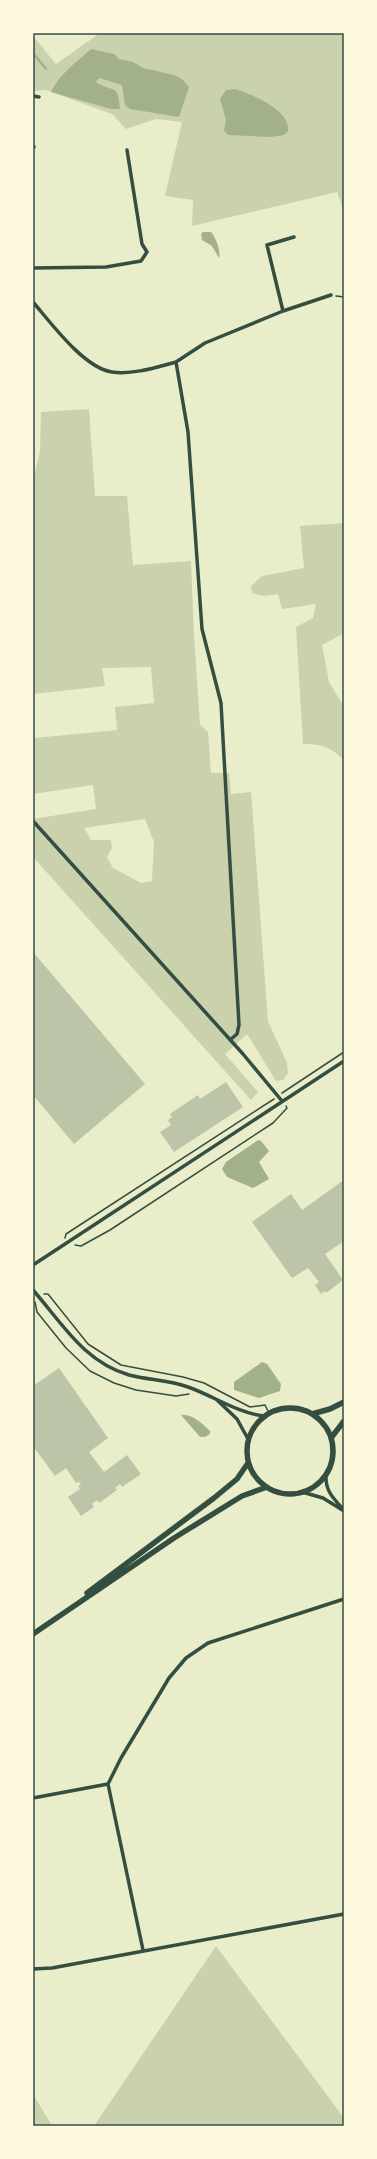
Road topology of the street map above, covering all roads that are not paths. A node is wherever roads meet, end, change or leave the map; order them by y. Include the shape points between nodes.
1 (33, 96) edge
2 (39, 97) dead end
3 (127, 150) dead end
4 (294, 237) dead end
5 (33, 268) edge
6 (330, 295) road end
7 (33, 302) edge
8 (283, 311) junction
9 (176, 362) junction
10 (33, 821) edge
11 (230, 1040) junction
12 (344, 1060) edge
13 (282, 1101) junction
14 (33, 1265) edge
15 (34, 1291) edge
16 (215, 1398) junction
17 (344, 1402) edge
18 (312, 1414) junction
19 (266, 1415) junction
20 (344, 1421) edge
21 (331, 1438) junction
22 (248, 1439) junction
23 (248, 1463) junction
24 (326, 1474) junction
25 (267, 1487) junction
26 (302, 1492) junction
27 (344, 1510) edge
28 (344, 1599) edge
29 (52, 1620) junction
30 (33, 1634) edge
31 (108, 1784) junction
32 (33, 1798) edge
33 (344, 1914) edge
34 (143, 1950) junction
35 (33, 1969) edge

1 - 2 street
3 - 5 street via 142,244 147,252 141,261 106,266
4 - 8 street via 267,245
6 - 8 street
7 - 9 street via 80,354 98,368 113,372 148,369
8 - 9 street via 205,342
9 - 11 street via 188,432 202,629 221,703 239,1025 236,1034
10 - 11 street
11 - 13 street
12 - 13 street
13 - 14 street
15 - 16 street via 79,1345 96,1360 129,1375 181,1384
16 - 19 street via 245,1413
16 - 22 street via 236,1419
17 - 18 main road
18 - 19 main road via 290,1408
18 - 21 main road via 325,1426
19 - 22 main road via 253,1428
20 - 21 main road
21 - 24 main road via 332,1456
22 - 23 main road
23 - 25 main road via 255,1476
23 - 29 main road via 237,1479 214,1498
24 - 26 main road via 317,1484
24 - 27 street via 329,1492
25 - 26 main road via 285,1494
25 - 29 main road via 242,1496 209,1515
26 - 27 street via 320,1496
28 - 31 street via 208,1643 186,1658 168,1678
29 - 30 main road
31 - 32 street
31 - 34 street
33 - 34 street
34 - 35 street via 52,1968

